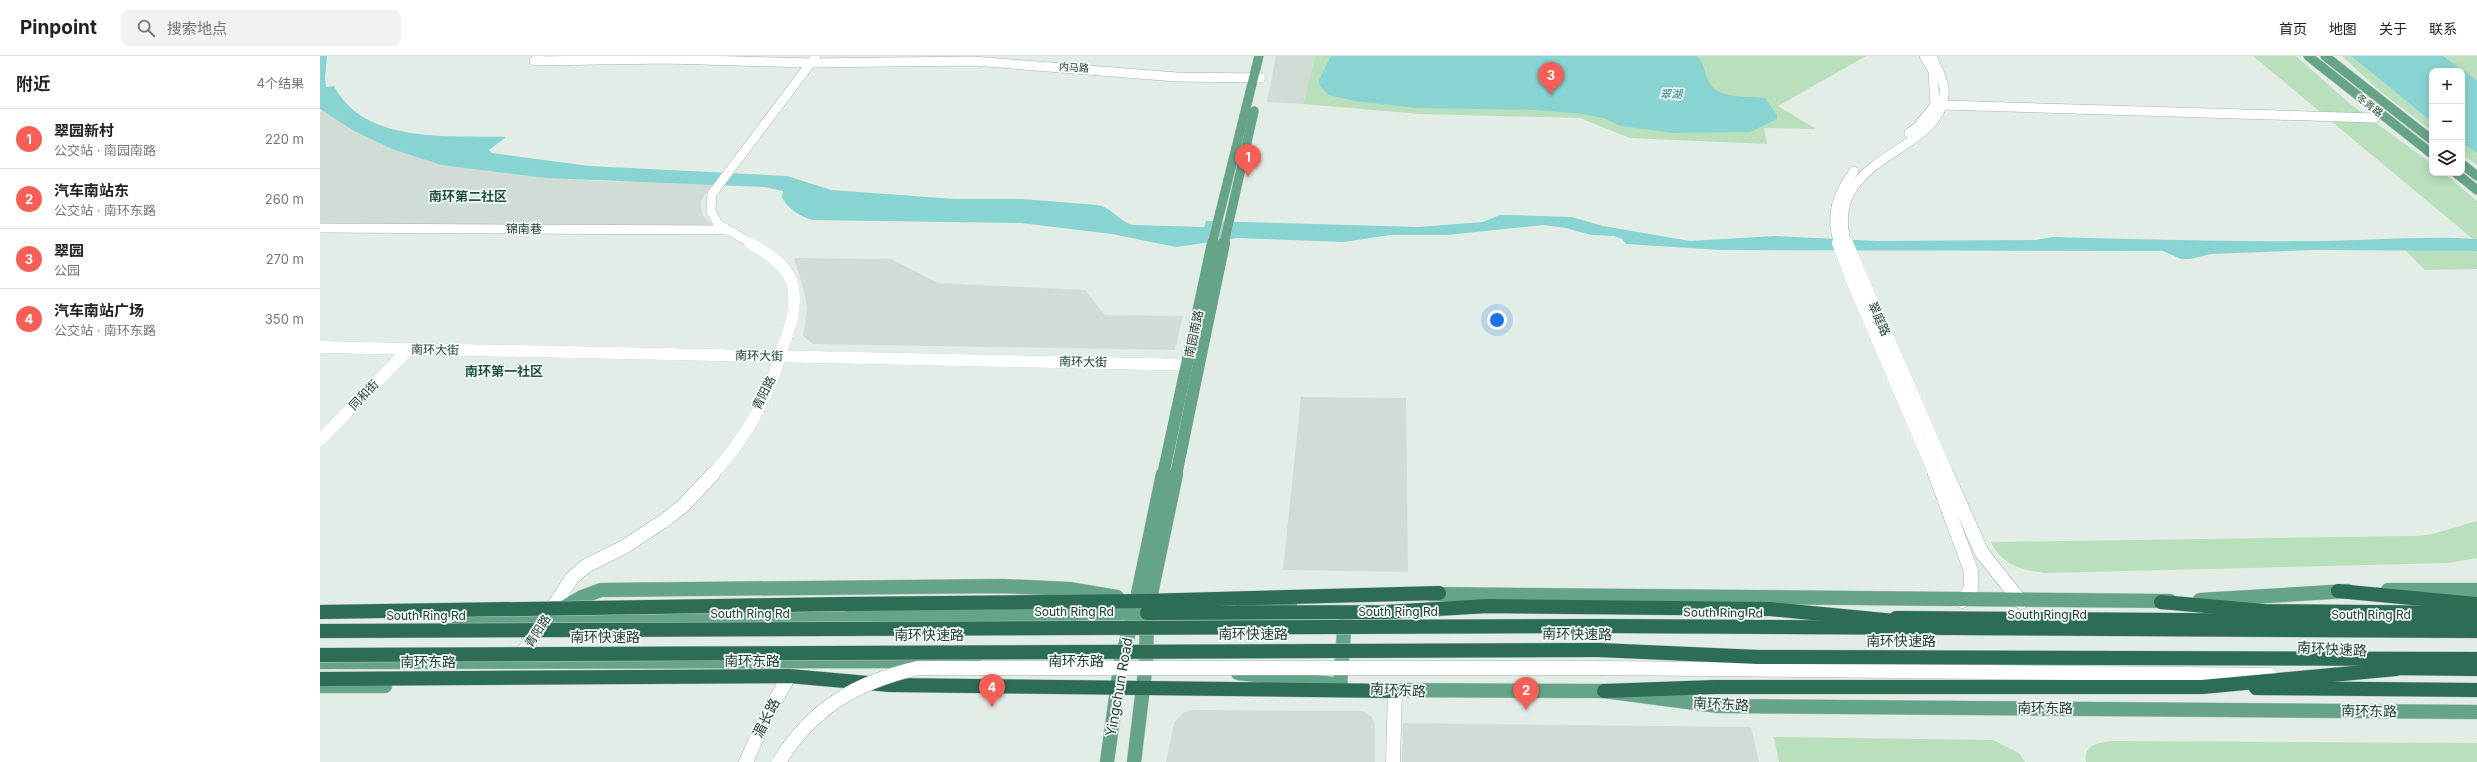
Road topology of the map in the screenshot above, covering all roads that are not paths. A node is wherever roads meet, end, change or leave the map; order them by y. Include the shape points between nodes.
1 (539, 56) edge
2 (1259, 56) edge
3 (1266, 56) edge
4 (1924, 56) edge
5 (1932, 56) edge
6 (2308, 56) edge
7 (2325, 56) edge
8 (814, 60) edge
9 (1257, 78) junction
10 (1944, 105) junction
11 (2375, 118) dead end
12 (2429, 138) edge
13 (2429, 152) edge
14 (2465, 166) edge
15 (2460, 176) edge
16 (2477, 176) edge
17 (2477, 190) edge
18 (320, 228) edge
19 (728, 230) junction
20 (1841, 236) junction
21 (1218, 244) junction
22 (1847, 254) junction
23 (320, 347) edge
24 (409, 349) junction
25 (779, 356) junction
26 (1193, 365) junction
27 (320, 440) edge
28 (2477, 580) edge
29 (2445, 590) junction
30 (2477, 590) edge
31 (2338, 591) junction
32 (1962, 601) junction
33 (2021, 602) junction
34 (2161, 602) junction
35 (2477, 604) edge
36 (1142, 607) junction
37 (320, 612) edge
38 (1346, 612) junction
39 (2477, 613) edge
40 (320, 616) edge
41 (547, 617) junction
42 (1857, 617) junction
43 (2477, 622) edge
44 (320, 630) edge
45 (1986, 630) junction
46 (2477, 631) edge
47 (1125, 647) junction
48 (1147, 647) junction
49 (1343, 647) junction
50 (320, 654) edge
51 (1758, 657) junction
52 (2186, 658) junction
53 (2477, 659) edge
54 (518, 661) junction
55 (320, 662) edge
56 (1121, 662) junction
57 (1146, 663) junction
58 (1603, 668) junction
59 (2396, 669) junction
60 (2477, 670) edge
61 (789, 676) junction
62 (2302, 676) junction
63 (320, 679) edge
64 (1340, 685) junction
65 (320, 686) edge
66 (1118, 687) junction
67 (2202, 687) junction
68 (1143, 688) junction
69 (2477, 690) edge
70 (1395, 692) junction
71 (1604, 692) junction
72 (2477, 712) edge
73 (746, 762) edge
74 (779, 762) edge
75 (1107, 762) edge
76 (1134, 762) edge
77 (1393, 762) edge

1 - 8 street, 内马路 via 534,61 667,58 725,62
2 - 9 main road, 南园南路
3 - 9 main road, 南园南路
4 - 20 street, 翠庭路 via 1933,71 1935,104 1918,127 1865,161 1844,184 1833,225
5 - 10 street via 1943,79
6 - 13 main road, 冬青路
7 - 12 main road, 冬青路
8 - 9 street, 内马路 via 973,61 1177,77
8 - 19 street, 青阳路 via 712,194 709,212 715,221
9 - 21 main road, 南园南路 via 1220,217
9 - 21 main road, 南园南路 via 1231,218
10 - 11 street
10 - 20 street, 翠庭路 via 1929,128 1871,165 1852,185 1844,210
14 - 16 main road
15 - 17 main road
18 - 19 street, 锦南巷
19 - 25 street, 青阳路 via 766,251 780,262 794,286 792,325
20 - 22 street, 翠庭路
21 - 26 main road, 南园南路
22 - 32 street, 翠庭路 via 1971,571 1971,589
22 - 33 street, 翠庭路 via 1982,553
23 - 24 street, 南环大街
24 - 25 street, 南环大街
24 - 27 street, 同和街
25 - 26 street, 南环大街
25 - 41 street, 青阳路 via 765,392 726,460 666,519 619,550 578,572 560,592
26 - 36 main road, 南园南路
28 - 29 main road
29 - 30 main road
29 - 31 main road
31 - 34 main road
31 - 35 highway
32 - 33 main road
32 - 36 main road via 1439,593
33 - 34 main road
34 - 39 highway via 2264,611
36 - 37 highway, bridge via 672,605
36 - 38 highway
36 - 41 main road
36 - 41 main road via 1069,588 1002,586 601,590 582,597
36 - 47 main road, Yingchun Road
36 - 48 main road, Yingchun Road
38 - 42 highway via 1488,606 1770,609
38 - 49 main road
40 - 41 main road
41 - 54 street, 青阳路
42 - 43 highway
42 - 45 highway
44 - 45 highway, South Ring Rd, bridge via 1597,626
45 - 46 highway, South Ring Rd
47 - 48 main road
47 - 56 main road, Yingchun Road
48 - 49 main road
48 - 57 main road, Yingchun Road
49 - 64 main road
50 - 51 highway, 南环快速路, bridge via 1599,650
51 - 52 highway, 南环快速路
51 - 58 street
52 - 53 highway, 南环快速路
52 - 59 highway, 南环快速路
54 - 55 main road, 南环东路
54 - 56 main road, 南环东路
56 - 57 main road, 南环东路
56 - 66 main road, Yingchun Road
57 - 64 main road, 南环东路
57 - 68 main road, Yingchun Road
58 - 62 street
58 - 74 street, bridge via 918,668 878,677 841,696 808,723 784,751
59 - 60 highway, 南环快速路
59 - 62 highway
61 - 63 highway
61 - 65 main road via 722,683
61 - 66 highway via 890,685
61 - 73 street, 湄长路 via 765,719
62 - 67 highway
64 - 70 main road, 南环东路
66 - 68 highway
66 - 75 main road, Yingchun Road
67 - 69 highway
67 - 71 highway via 1715,687
68 - 70 highway
68 - 76 main road, Yingchun Road
70 - 71 main road, 南环东路
70 - 77 street
71 - 72 main road, 南环东路 via 1718,706

